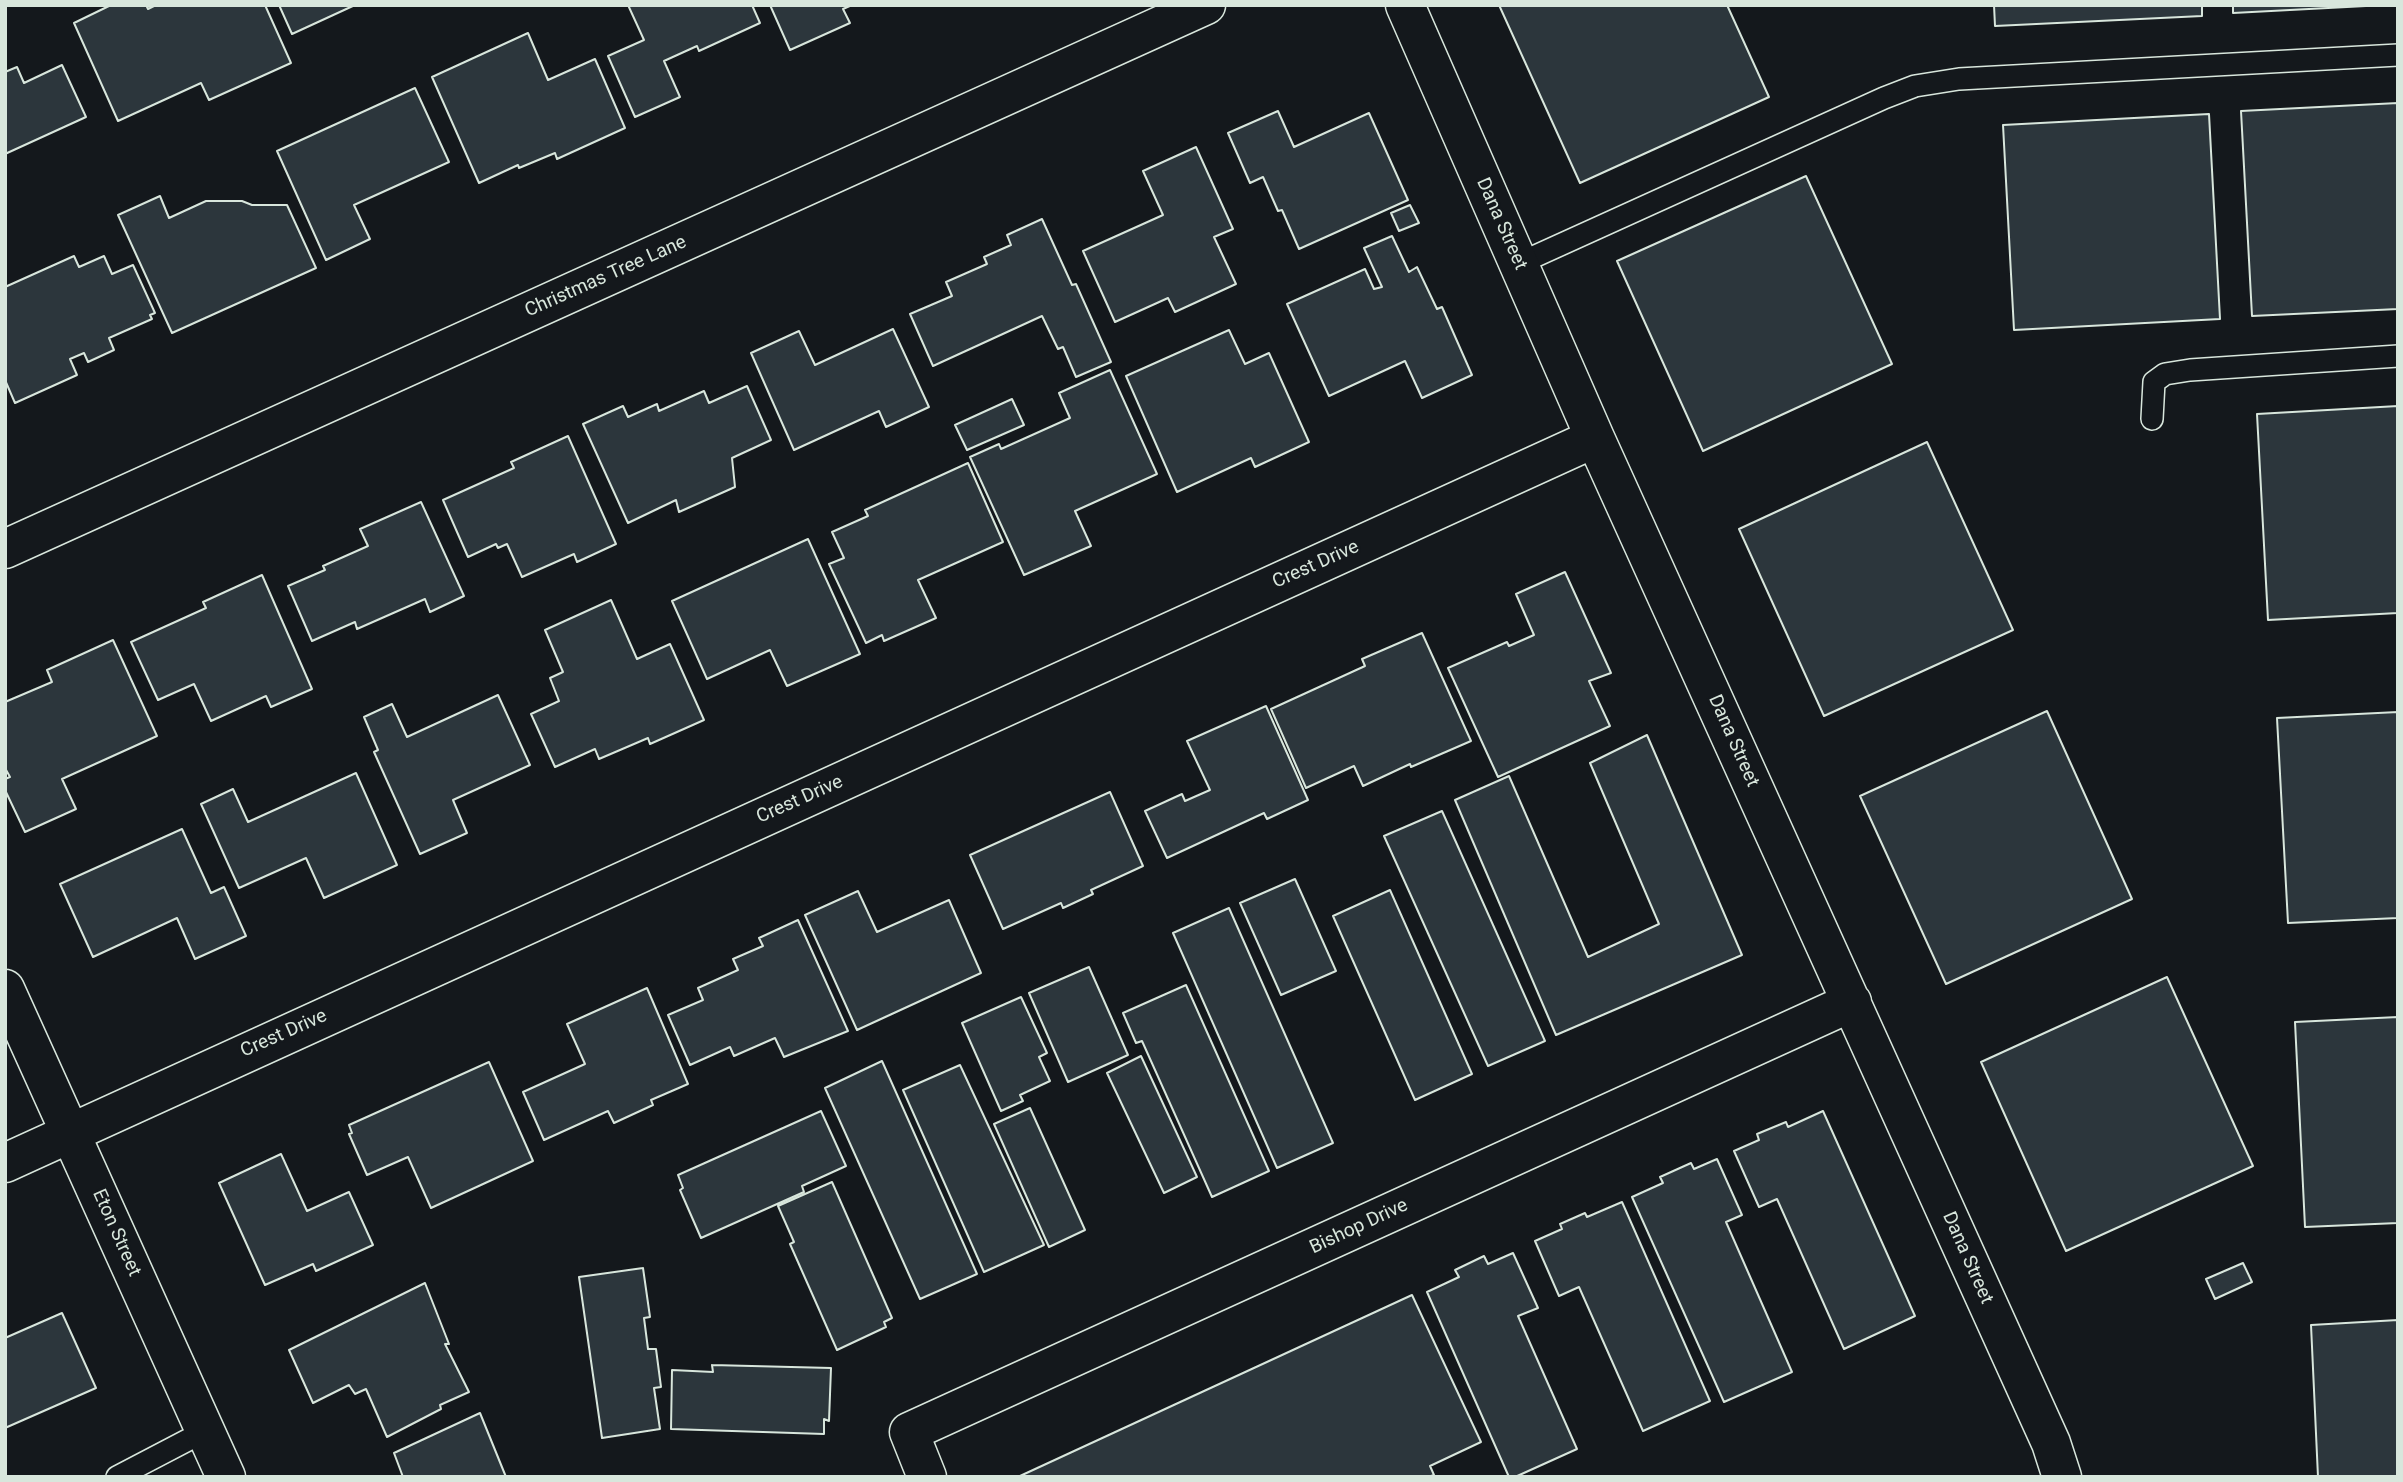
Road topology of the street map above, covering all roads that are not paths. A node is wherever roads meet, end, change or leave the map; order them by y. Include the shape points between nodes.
1 (1206, 5) edge
2 (1405, 5) edge
3 (2398, 55) edge
4 (1518, 264) junction
5 (2398, 356) edge
6 (2152, 419) dead end
7 (1595, 438) junction
8 (5, 549) edge
9 (5, 989) edge
10 (1852, 1002) junction
11 (70, 1132) junction
12 (5, 1163) edge
13 (205, 1431) junction
14 (117, 1477) edge
15 (226, 1477) edge
16 (927, 1477) edge
17 (2062, 1477) edge

1 - 8 street, Christmas Tree Lane
2 - 4 street, Dana Street
3 - 4 lane via 1959,79 1915,86
4 - 7 street, Dana Street
5 - 6 lane via 2165,374 2154,382
7 - 10 street, Dana Street
7 - 11 street, Crest Drive
9 - 11 street, Eton Street
10 - 16 street, Bishop Drive via 909,1432
10 - 17 street, Dana Street via 2051,1443
11 - 12 street, Crest Drive
11 - 13 street, Eton Street
13 - 14 lane
13 - 15 street, Eton Street

